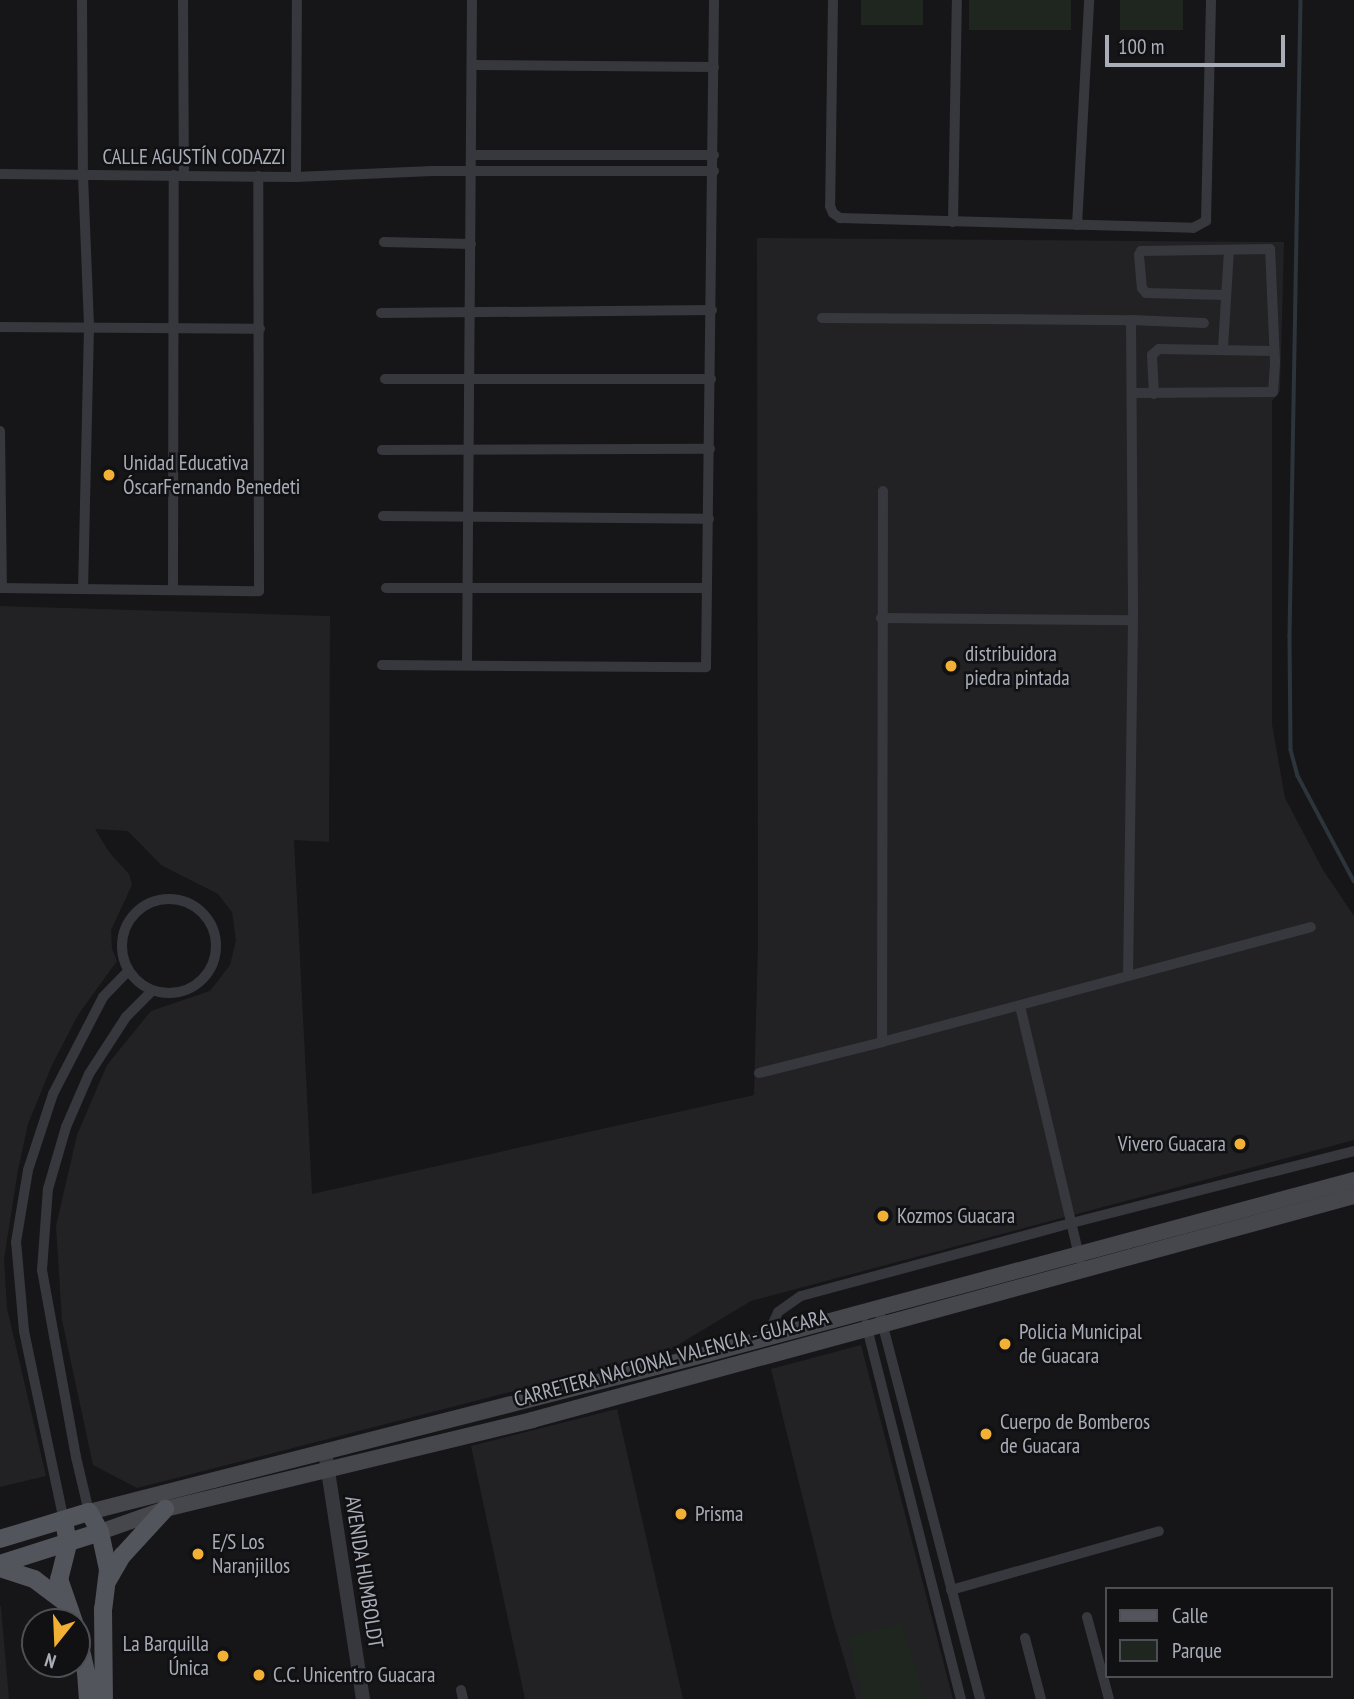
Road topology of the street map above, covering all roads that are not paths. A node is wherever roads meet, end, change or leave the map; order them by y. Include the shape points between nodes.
1 (82, 0) edge
2 (183, 0) edge
3 (297, 0) edge
4 (472, 0) edge
5 (714, 0) edge
6 (833, 0) edge
7 (957, 0) edge
8 (1089, 0) edge
9 (1212, 0) edge
10 (472, 65) junction
11 (714, 66) junction
12 (472, 155) junction
13 (714, 155) junction
14 (472, 171) junction
15 (714, 171) junction
16 (0, 174) edge
17 (179, 175) junction
18 (83, 176) junction
19 (258, 176) junction
20 (296, 177) junction
21 (953, 222) junction
22 (1077, 225) junction
23 (384, 242) dead end
24 (471, 244) junction
25 (1229, 250) junction
26 (1226, 295) junction
27 (712, 310) junction
28 (381, 313) dead end
29 (471, 313) junction
30 (822, 318) dead end
31 (1132, 320) junction
32 (1204, 323) dead end
33 (0, 327) edge
34 (89, 327) junction
35 (172, 327) junction
36 (260, 328) junction
37 (1223, 348) junction
38 (1274, 351) junction
39 (385, 379) dead end
40 (470, 379) junction
41 (711, 379) junction
42 (1133, 393) junction
43 (1154, 394) junction
44 (0, 431) edge
45 (710, 449) junction
46 (382, 450) dead end
47 (470, 450) junction
48 (883, 491) dead end
49 (383, 516) dead end
50 (469, 517) junction
51 (709, 519) junction
52 (1, 588) edge
53 (386, 588) dead end
54 (468, 588) junction
55 (707, 588) junction
56 (83, 589) junction
57 (173, 590) junction
58 (881, 618) junction
59 (1133, 620) junction
60 (467, 664) junction
61 (382, 665) dead end
62 (1311, 927) dead end
63 (128, 971) junction
64 (1128, 976) junction
65 (152, 991) junction
66 (1020, 1006) junction
67 (882, 1042) junction
68 (758, 1073) dead end
69 (1354, 1151) edge
70 (1354, 1180) edge
71 (1354, 1196) edge
72 (1073, 1222) junction
73 (1081, 1262) junction
74 (870, 1309) junction
75 (875, 1326) junction
76 (767, 1337) junction
77 (325, 1451) junction
78 (327, 1468) junction
79 (165, 1509) junction
80 (89, 1512) junction
81 (64, 1521) junction
82 (1159, 1531) dead end
83 (100, 1532) junction
84 (0, 1539) edge
85 (68, 1544) junction
86 (0, 1566) edge
87 (108, 1580) junction
88 (951, 1590) junction
89 (65, 1608) edge
90 (68, 1608) edge
91 (1087, 1617) dead end
92 (1025, 1638) dead end
93 (86, 1678) edge
94 (88, 1699) edge
95 (104, 1699) edge
96 (363, 1699) edge
97 (961, 1699) edge
98 (980, 1699) edge
99 (1041, 1699) edge
100 (1109, 1699) edge

1 - 18 street
2 - 17 street
3 - 20 street, CALLE AGUSTÍN CODAZZI
4 - 10 street
5 - 11 street
6 - 21 street via 833,214 839,218
7 - 21 street
8 - 22 street
9 - 22 street via 1206,221 1193,228
10 - 11 street
10 - 12 street
11 - 13 street
12 - 13 street
12 - 14 street
13 - 15 street
14 - 15 street
14 - 20 street
14 - 24 street
15 - 27 street
16 - 18 street, CALLE AGUSTÍN CODAZZI
17 - 18 street, CALLE AGUSTÍN CODAZZI
17 - 19 street, CALLE AGUSTÍN CODAZZI
17 - 35 street
18 - 34 street
19 - 20 street, CALLE AGUSTÍN CODAZZI
19 - 36 street
21 - 22 street
23 - 24 street
24 - 29 street
25 - 26 street
25 - 26 street via 1141,251 1139,257 1146,293
25 - 38 street via 1268,248 1271,252
26 - 37 street
27 - 29 street
27 - 41 street
28 - 29 street
29 - 40 street
30 - 31 street
31 - 32 street
31 - 42 street
33 - 34 street
34 - 35 street
34 - 56 street
35 - 36 street
35 - 57 street
36 - 57 street via 259,591
37 - 38 street
37 - 43 street via 1154,351
38 - 43 street via 1275,387 1270,394
39 - 40 street
40 - 41 street
40 - 47 street
41 - 45 street
42 - 43 street
42 - 59 street
44 - 52 street
45 - 47 street
45 - 51 street
46 - 47 street
47 - 50 street
48 - 58 street
49 - 50 street
50 - 51 street
50 - 54 street
51 - 55 street
52 - 56 street
53 - 54 street
54 - 55 street
54 - 60 street
55 - 60 street via 706,667
56 - 57 street
58 - 59 street
58 - 67 street
59 - 64 street
60 - 61 street
62 - 64 street
63 - 65 street
63 - 65 street via 122,936 142,907 176,899 199,910 215,932 213,966 202,981 187,990 170,994
63 - 81 street via 103,997 53,1094 28,1170 16,1242 24,1331
64 - 66 street
65 - 80 street via 126,1017 89,1074 66,1127 48,1189 42,1270
66 - 67 street
66 - 72 street
67 - 68 street
69 - 72 street
70 - 73 main road, CARRETERA NACIONAL VALENCIA - GUACARA
71 - 73 main road, CARRETERA NACIONAL VALENCIA - GUACARA
72 - 73 street
72 - 76 street via 801,1296 778,1312
73 - 74 main road, CARRETERA NACIONAL VALENCIA - GUACARA
73 - 75 main road, CARRETERA NACIONAL VALENCIA - GUACARA
74 - 75 street
74 - 75 street
74 - 76 main road, CARRETERA NACIONAL VALENCIA - GUACARA
75 - 78 main road, CARRETERA NACIONAL VALENCIA - GUACARA via 532,1420
75 - 88 street
75 - 97 street
76 - 77 main road, CARRETERA NACIONAL VALENCIA - GUACARA
77 - 78 street, AVENIDA HUMBOLDT
77 - 80 main road, CARRETERA NACIONAL VALENCIA - GUACARA
78 - 79 main road, CARRETERA NACIONAL VALENCIA - GUACARA
78 - 96 street, AVENIDA HUMBOLDT
79 - 83 main road, CARRETERA NACIONAL VALENCIA - GUACARA
79 - 87 main road via 122,1556
80 - 81 main road, CARRETERA NACIONAL VALENCIA - GUACARA
80 - 83 main road
81 - 84 main road, CARRETERA NACIONAL VALENCIA - GUACARA
81 - 85 main road
82 - 88 street
83 - 85 main road, CARRETERA NACIONAL VALENCIA - GUACARA
83 - 87 main road
85 - 86 main road, CARRETERA NACIONAL VALENCIA - GUACARA
85 - 90 main road via 59,1579
86 - 89 main road via 44,1585
87 - 95 main road via 103,1623
88 - 98 street
91 - 100 street
92 - 99 street
93 - 94 main road

